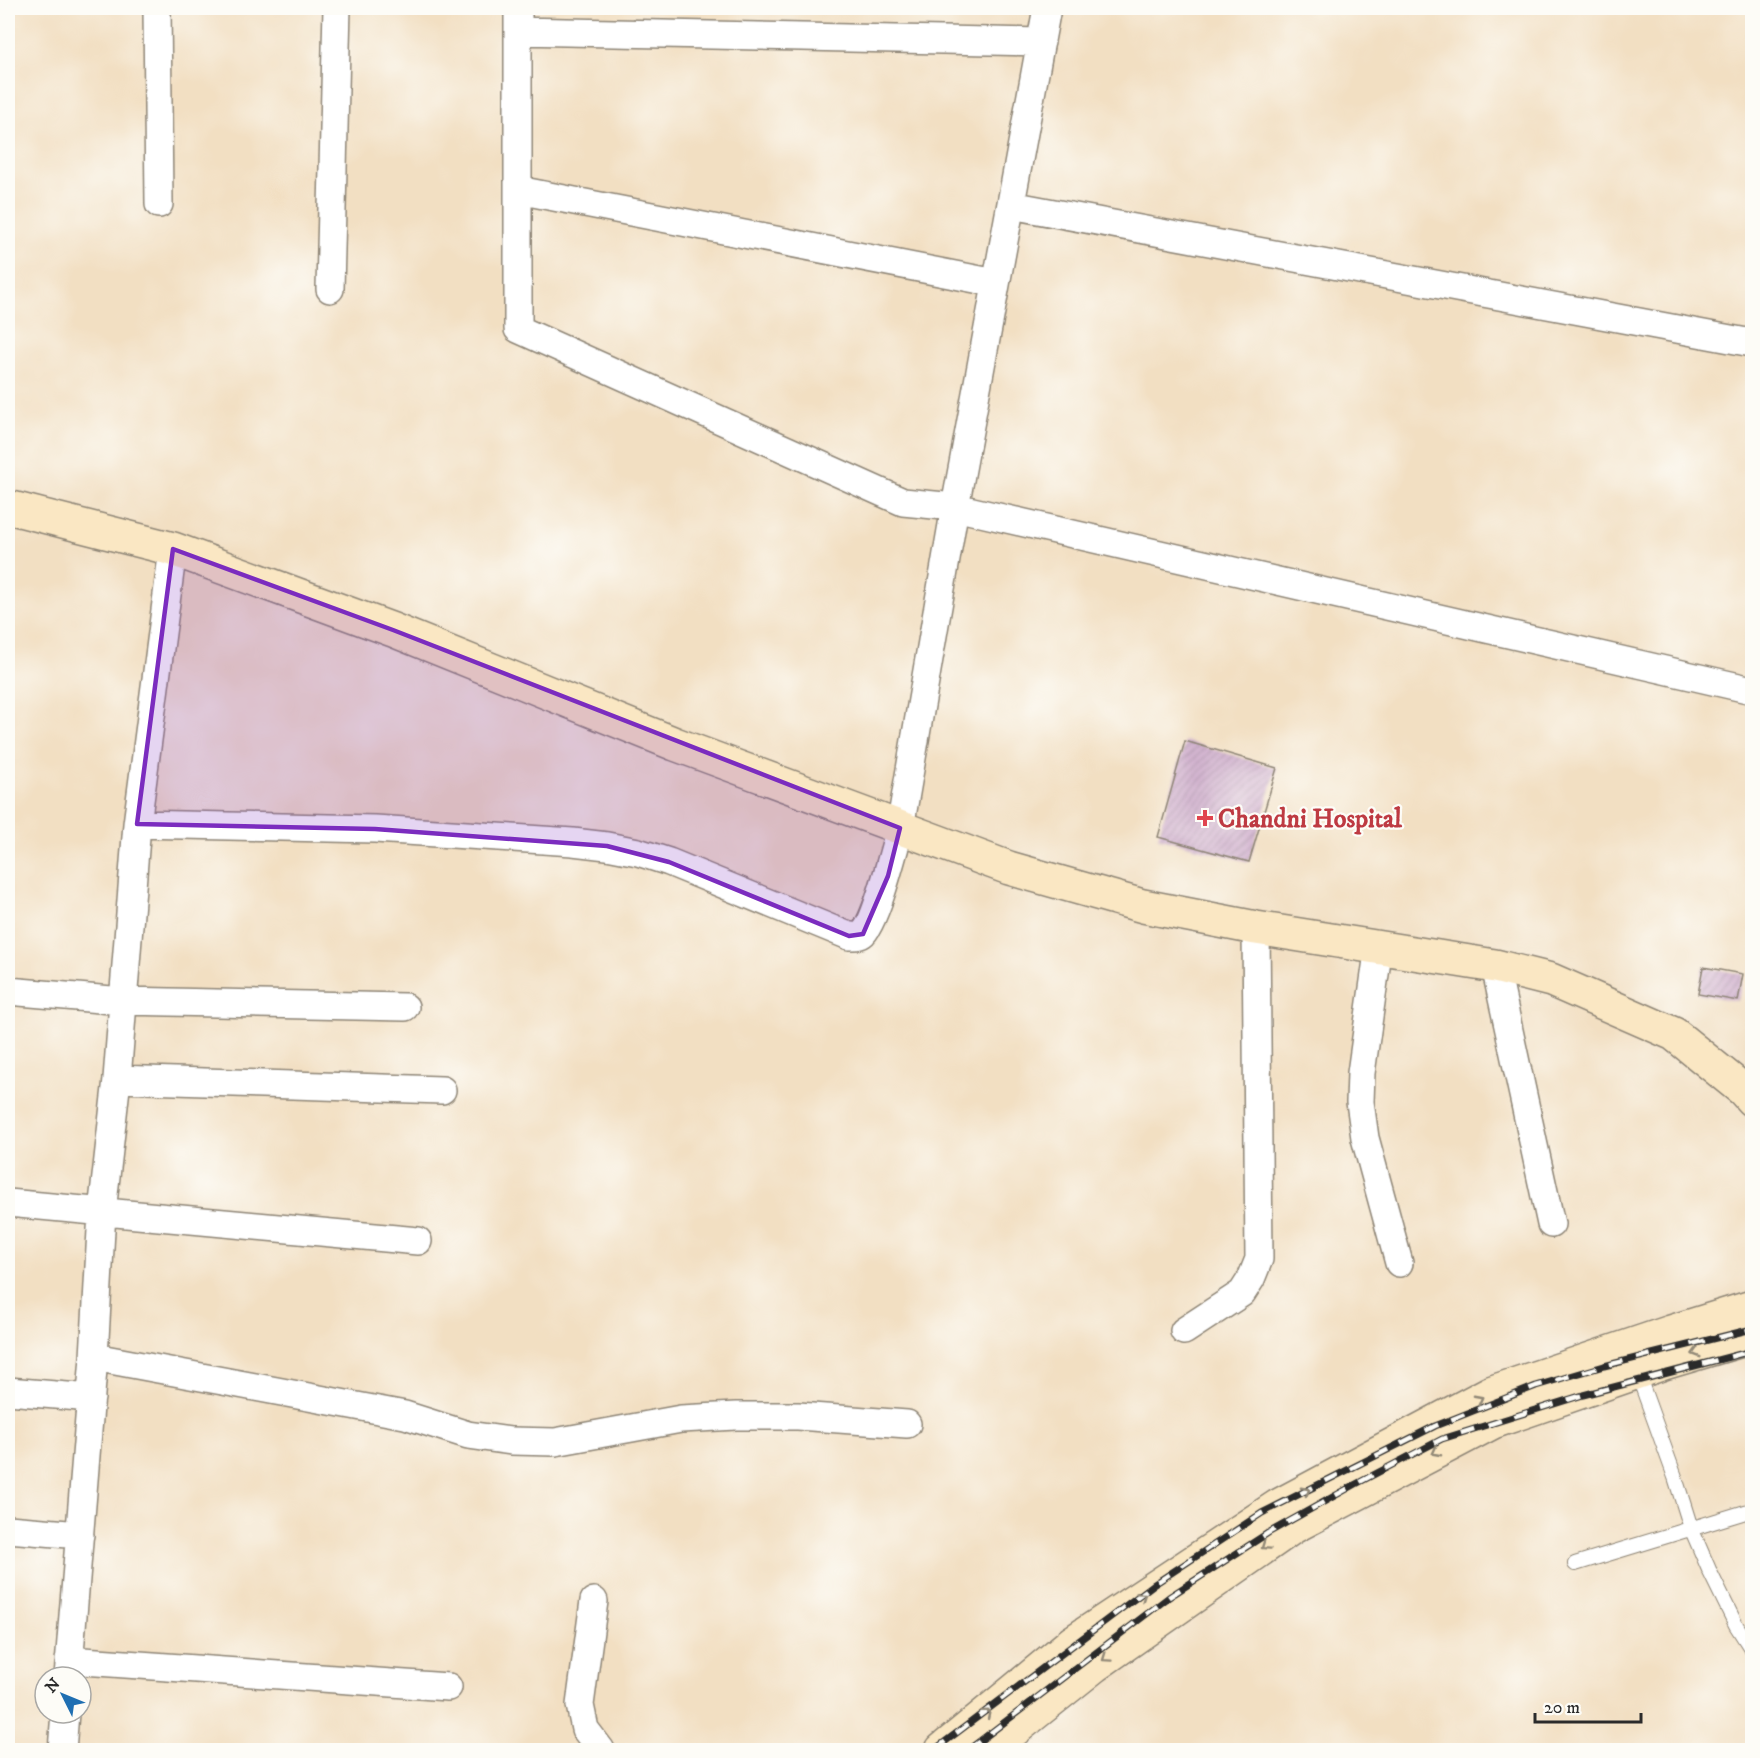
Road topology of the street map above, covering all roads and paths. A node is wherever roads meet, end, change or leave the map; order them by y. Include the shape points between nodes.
1 (157, 8) edge
2 (337, 8) edge
3 (1047, 8) edge
4 (518, 19) edge
5 (1041, 42) junction
6 (518, 190) junction
7 (159, 204) dead end
8 (1011, 205) junction
9 (996, 283) junction
10 (330, 290) dead end
11 (1752, 343) edge
12 (8, 507) edge
13 (955, 507) junction
14 (173, 549) junction
15 (1752, 690) edge
16 (137, 824) junction
17 (900, 828) junction
18 (1256, 928) junction
19 (1379, 946) junction
20 (1495, 966) junction
21 (8, 991) edge
22 (123, 1001) junction
23 (405, 1008) dead end
24 (117, 1079) junction
25 (442, 1090) dead end
26 (1752, 1100) edge
27 (8, 1203) edge
28 (102, 1212) junction
29 (1551, 1224) dead end
30 (417, 1241) dead end
31 (1399, 1263) dead end
32 (1752, 1307) edge
33 (1184, 1331) dead end
34 (1752, 1337) edge
35 (94, 1357) junction
36 (1637, 1372) junction
37 (8, 1391) edge
38 (91, 1398) junction
39 (907, 1424) dead end
40 (1752, 1510) edge
41 (1691, 1528) junction
42 (8, 1529) edge
43 (80, 1535) junction
44 (1575, 1564) dead end
45 (594, 1601) dead end
46 (1752, 1650) edge
47 (69, 1665) edge
48 (93, 1669) edge
49 (448, 1687) dead end
50 (64, 1725) edge
51 (62, 1750) edge
52 (601, 1750) edge
53 (942, 1750) edge
54 (989, 1750) edge

1 - 7 street
2 - 10 street
3 - 5 street
4 - 5 street
4 - 6 street
5 - 8 street
6 - 9 street
6 - 13 street via 518,329 903,502
8 - 9 street
8 - 11 street
9 - 13 street
12 - 14 street
13 - 15 street
13 - 17 street
14 - 16 street
14 - 17 street via 393,630 675,744
16 - 17 street via 375,829 607,846 669,862 856,936 863,934 870,923 888,876
16 - 22 street
17 - 18 street via 1009,868 1143,906
18 - 19 street
18 - 33 street via 1259,1259 1242,1293
19 - 20 street
19 - 31 street via 1360,1073 1360,1102 1365,1138
20 - 26 street via 1551,980 1674,1034
20 - 29 street
21 - 22 street
22 - 23 street
22 - 24 street
24 - 25 street
24 - 28 street
27 - 28 street
28 - 30 street
28 - 35 street
53 -> 32 street via 1073,1642 1278,1506 1490,1393
34 -> 36 street
35 - 38 street
35 - 39 street via 405,1415 468,1435 511,1441 555,1442 681,1419 736,1416
36 - 41 lane
36 -> 54 street via 1493,1422 1293,1527 1094,1666
37 - 38 street
38 - 43 street
40 - 41 lane
41 - 44 lane
41 - 46 lane via 1715,1583
42 - 43 street
43 - 47 street
45 - 52 street via 580,1705 585,1729
48 - 49 street
50 - 51 street

